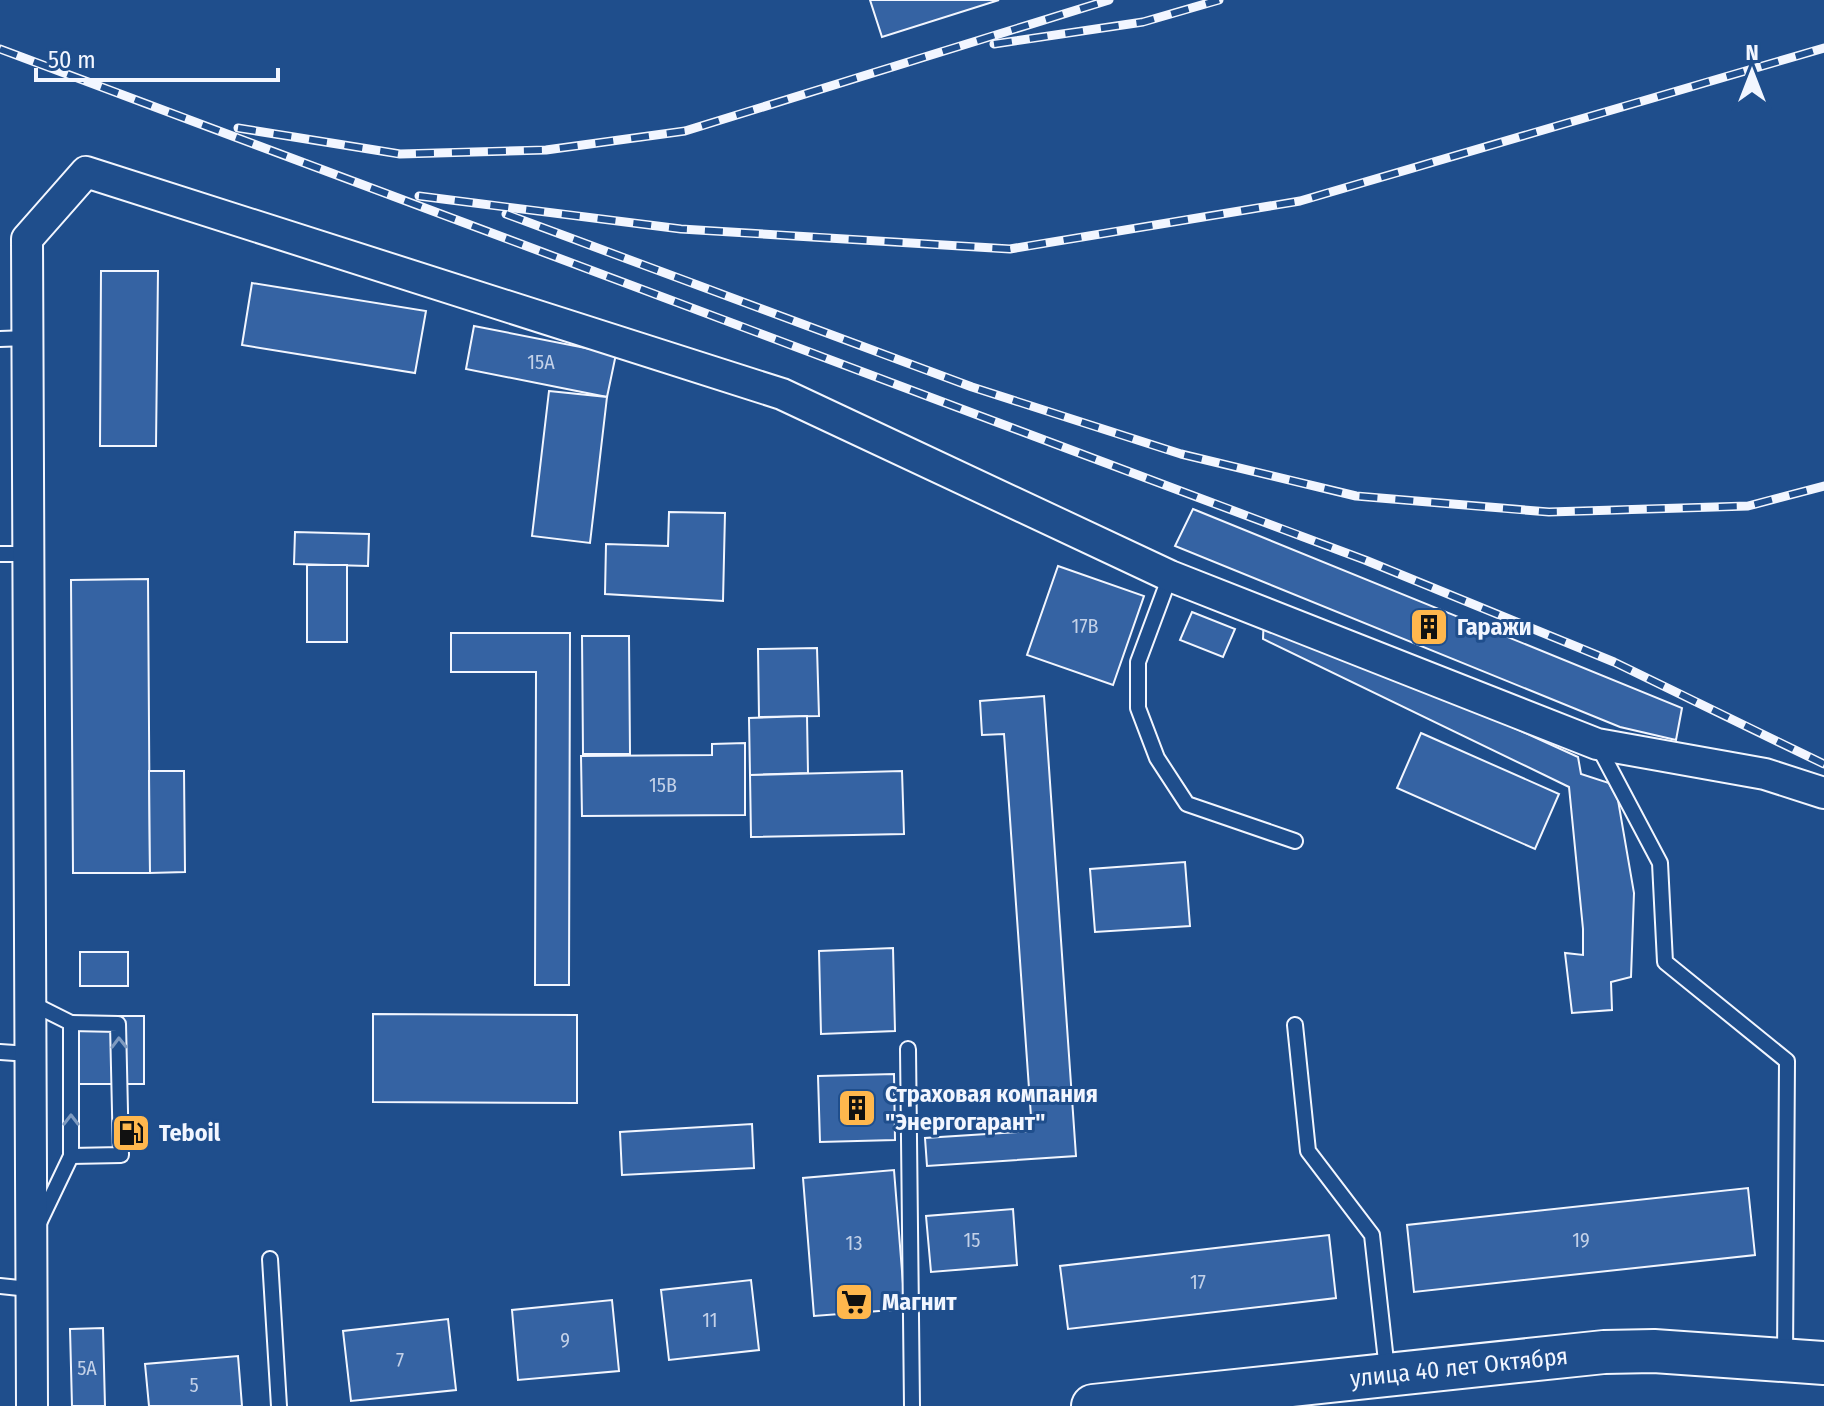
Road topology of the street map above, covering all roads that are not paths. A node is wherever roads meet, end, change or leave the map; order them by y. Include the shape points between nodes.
1 (14, 338) edge
2 (14, 554) edge
3 (1170, 576) junction
4 (1597, 744) junction
5 (1824, 793) edge
6 (1295, 841) dead end
7 (30, 1002) junction
8 (71, 1023) junction
9 (1295, 1025) dead end
10 (908, 1049) dead end
11 (14, 1053) edge
12 (71, 1156) junction
13 (29, 1245) junction
14 (270, 1259) dead end
15 (15, 1288) edge
16 (1804, 1362) edge
17 (1387, 1373) junction
18 (1314, 1393) edge
19 (32, 1406) edge
20 (279, 1406) edge
21 (912, 1406) edge
22 (1093, 1406) edge

1 - 2 street
1 - 3 street via 27,239 86,172 782,394
2 - 7 street
3 - 4 street
3 - 6 lane via 1138,662 1138,708 1157,758 1187,804
4 - 5 street via 1765,774
4 - 16 lane via 1660,863 1665,962 1787,1061
7 - 8 lane
7 - 11 street
12 -> 8 lane
12 -> 8 lane via 121,1155 118,1024
9 - 17 lane via 1308,1151 1372,1235
10 - 21 lane
11 - 13 street
12 - 13 lane
13 - 15 street
14 - 20 lane
15 - 19 street
16 - 17 main road, улица 40 лет Октября via 1604,1352
17 - 18 main road, улица 40 лет Октября
18 - 22 main road, улица 40 лет Октября

